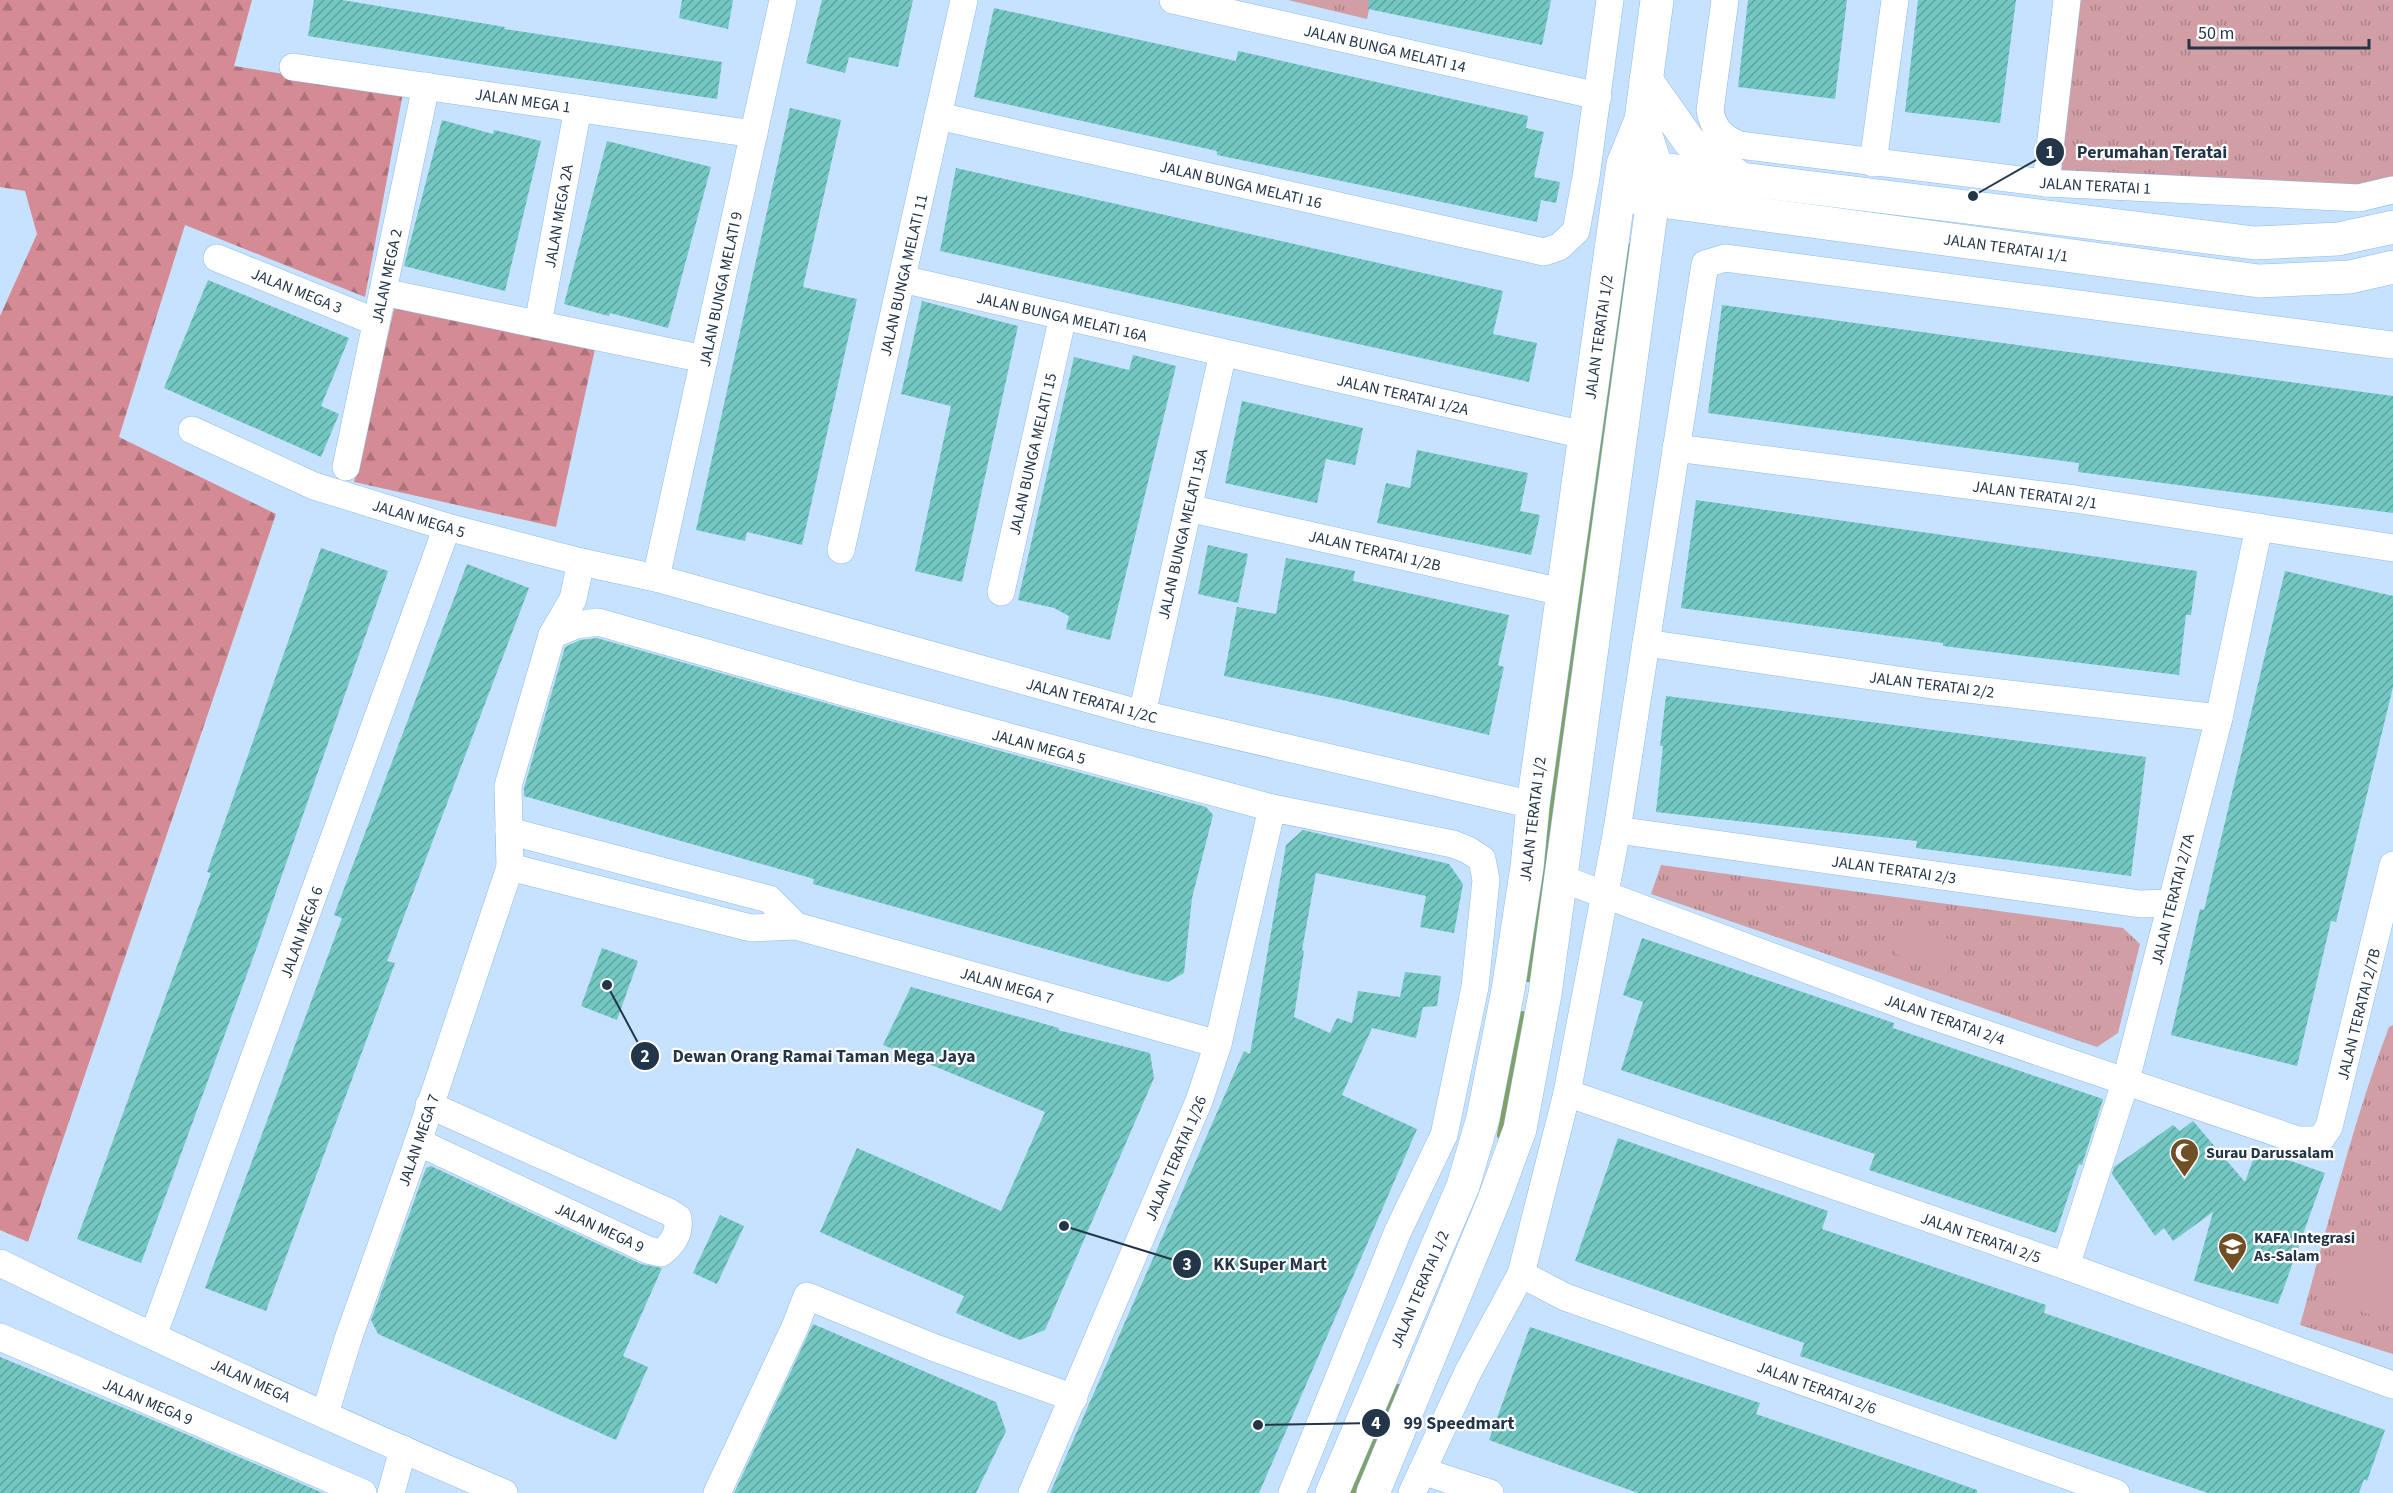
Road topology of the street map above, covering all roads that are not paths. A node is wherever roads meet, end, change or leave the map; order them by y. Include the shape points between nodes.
1 (783, 0) edge
2 (964, 0) edge
3 (1173, 0) edge
4 (1610, 0) edge
5 (1657, 0) edge
6 (1725, 0) edge
7 (1895, 0) edge
8 (2067, 0) edge
9 (293, 67) dead end
10 (1646, 80) junction
11 (426, 86) junction
12 (1598, 96) junction
13 (578, 108) junction
14 (938, 116) junction
15 (1641, 120) junction
16 (753, 134) junction
17 (1873, 163) junction
18 (1657, 169) junction
19 (1621, 180) junction
20 (1743, 180) junction
21 (2046, 183) junction
22 (2393, 190) edge
23 (1651, 200) junction
24 (2393, 227) edge
25 (217, 258) dead end
26 (2393, 267) edge
27 (902, 279) junction
28 (382, 292) junction
29 (1063, 315) junction
30 (376, 322) junction
31 (538, 324) junction
32 (2393, 345) edge
33 (1223, 353) junction
34 (704, 359) junction
35 (192, 430) dead end
36 (1584, 435) junction
37 (1676, 448) junction
38 (346, 467) dead end
39 (1188, 508) junction
40 (447, 527) junction
41 (2259, 527) junction
42 (2393, 548) edge
43 (841, 550) dead end
44 (581, 562) junction
45 (656, 578) junction
46 (1001, 592) dead end
47 (1562, 592) junction
48 (573, 599) junction
49 (598, 622) junction
50 (552, 635) junction
51 (1646, 643) junction
52 (1142, 714) junction
53 (2219, 717) junction
54 (1533, 805) junction
55 (1272, 808) junction
56 (1617, 830) junction
57 (509, 831) junction
58 (2393, 865) edge
59 (510, 867) junction
60 (1560, 878) junction
61 (1606, 895) junction
62 (2170, 903) junction
63 (796, 926) junction
64 (1475, 987) junction
65 (1508, 990) junction
66 (1545, 994) junction
67 (1218, 1044) junction
68 (2126, 1080) junction
69 (1567, 1094) junction
70 (429, 1106) junction
71 (2329, 1127) joint
72 (418, 1142) junction
73 (0, 1263) edge
74 (2066, 1266) junction
75 (1521, 1274) junction
76 (153, 1336) junction
77 (0, 1337) edge
78 (2393, 1385) edge
79 (1074, 1398) junction
80 (326, 1414) junction
81 (403, 1449) junction
82 (1417, 1482) edge
83 (363, 1493) edge
84 (391, 1493) edge
85 (504, 1493) edge
86 (717, 1493) edge
87 (1032, 1493) edge
88 (1292, 1493) edge
89 (1332, 1493) edge
90 (1373, 1493) edge
91 (1490, 1493) edge
92 (2116, 1493) edge

1 - 16 street, JALAN BUNGA MELATI 9
2 - 14 street, JALAN BUNGA MELATI 11
3 - 12 street, JALAN BUNGA MELATI 14
4 - 12 street
5 - 10 main road, JALAN TERATAI 1/2
6 - 17 street, JALAN TERATAI 1 via 1710,110 1712,122 1722,137 1738,145
7 - 17 street
8 - 21 street
9 - 11 street, JALAN MEGA 1
10 - 15 main road, JALAN TERATAI 1/2
10 - 20 main road via 1689,141 1707,158
11 - 13 street, JALAN MEGA 1
11 - 28 street, JALAN MEGA 2
12 - 14 street, JALAN BUNGA MELATI 16 via 1576,231 1559,247 1544,252
13 - 16 street, JALAN MEGA 1
13 - 31 street, JALAN MEGA 2A
14 - 27 street, JALAN BUNGA MELATI 11
15 - 18 main road, JALAN TERATAI 1/2
15 - 19 main road, JALAN TERATAI 1/2
16 - 34 street, JALAN BUNGA MELATI 9
17 - 21 street, JALAN TERATAI 1
18 - 19 main road, JALAN TERATAI 1/1
18 - 20 main road, JALAN TERATAI 1/1
18 - 23 main road, JALAN TERATAI 1/2
19 - 23 main road, JALAN TERATAI 1/1
19 - 36 main road, JALAN TERATAI 1/2
20 - 24 main road, JALAN TERATAI 1/1 via 2255,243 2338,239
21 - 22 street, JALAN TERATAI 1 via 2359,198
23 - 26 main road, JALAN TERATAI 1/1 via 2259,281 2349,277
23 - 60 main road, JALAN TERATAI 1/2
25 - 30 street, JALAN MEGA 3
27 - 29 street, JALAN BUNGA MELATI 16A
27 - 43 street, JALAN BUNGA MELATI 11
28 - 30 street, JALAN MEGA 2
28 - 31 street
29 - 33 street, JALAN BUNGA MELATI 16A
29 - 46 street, JALAN BUNGA MELATI 15
30 - 38 street, JALAN MEGA 2
31 - 34 street
32 - 37 street via 1725,258 1705,264
33 - 36 street, JALAN TERATAI 1/2A
33 - 39 street, JALAN BUNGA MELATI 15A
34 - 45 street, JALAN BUNGA MELATI 9
35 - 40 street, JALAN MEGA 5 via 314,486
36 - 47 main road, JALAN TERATAI 1/2
37 - 41 street, JALAN TERATAI 2/1 via 2075,499
37 - 51 street
39 - 47 street, JALAN TERATAI 1/2B
39 - 52 street, JALAN BUNGA MELATI 15A
40 - 44 street, JALAN MEGA 5
40 - 76 street, JALAN MEGA 6
41 - 42 street, JALAN TERATAI 2/1
41 - 53 street, JALAN TERATAI 2/7A
44 - 45 street, JALAN MEGA 5
44 - 48 street, JALAN MEGA 7
45 - 52 street, JALAN TERATAI 1/2C
47 - 54 main road, JALAN TERATAI 1/2
48 - 49 street, JALAN MEGA 5
48 - 50 street, JALAN MEGA 7
49 - 50 street, JALAN MEGA 5 via 576,625
49 - 55 street, JALAN MEGA 5 via 865,699
50 - 57 street, JALAN MEGA 7 via 508,786
51 - 53 street, JALAN TERATAI 2/2 via 1932,686
51 - 56 street
52 - 54 street, JALAN TERATAI 1/2C
53 - 62 street, JALAN TERATAI 2/7A
54 - 65 main road, JALAN TERATAI 1/2
55 - 64 street, JALAN MEGA 5 via 1452,844 1482,859 1486,880
55 - 67 street, JALAN TERATAI 1/26
56 - 61 street
56 - 62 street, JALAN TERATAI 2/3 via 2140,904
57 - 59 street, JALAN MEGA 7
57 - 63 street via 769,898
58 - 71 street, JALAN TERATAI 2/7B
59 - 63 street, JALAN MEGA 7 via 751,928
59 - 70 street, JALAN MEGA 7
60 - 61 street, JALAN TERATAI 2/4
60 - 66 main road, JALAN TERATAI 1/2
61 - 68 street, JALAN TERATAI 2/4 via 1921,1012
61 - 69 street
62 - 68 street, JALAN TERATAI 2/7A
63 - 67 street, JALAN MEGA 7
64 - 65 street
64 - 88 street via 1444,1135 1398,1231
65 - 66 street
65 - 89 main road, JALAN TERATAI 1/2 via 1483,1118 1463,1186
66 - 90 main road, JALAN TERATAI 1/2 via 1520,1129
67 - 79 street, JALAN TERATAI 1/26 via 1199,1101
68 - 71 street, JALAN TERATAI 2/4 via 2298,1140 2320,1140
68 - 74 street, JALAN TERATAI 2/7A
69 - 74 street, JALAN TERATAI 2/5
69 - 75 street
70 - 72 street, JALAN MEGA 7
70 - 72 street, JALAN MEGA 9 via 669,1212 678,1218 679,1228 661,1253 648,1250
72 - 80 street, JALAN MEGA 7 via 348,1338
73 - 76 street, JALAN MEGA
74 - 78 street, JALAN TERATAI 2/5
75 - 82 street via 1468,1372
75 - 92 street, JALAN TERATAI 2/6 via 1565,1297
76 - 80 street, JALAN MEGA
77 - 83 street, JALAN MEGA 9
79 - 86 street via 807,1296
79 - 87 street, JALAN TERATAI 1/26
80 - 81 street, JALAN MEGA
81 - 84 street
81 - 85 street, JALAN MEGA
82 - 91 street

